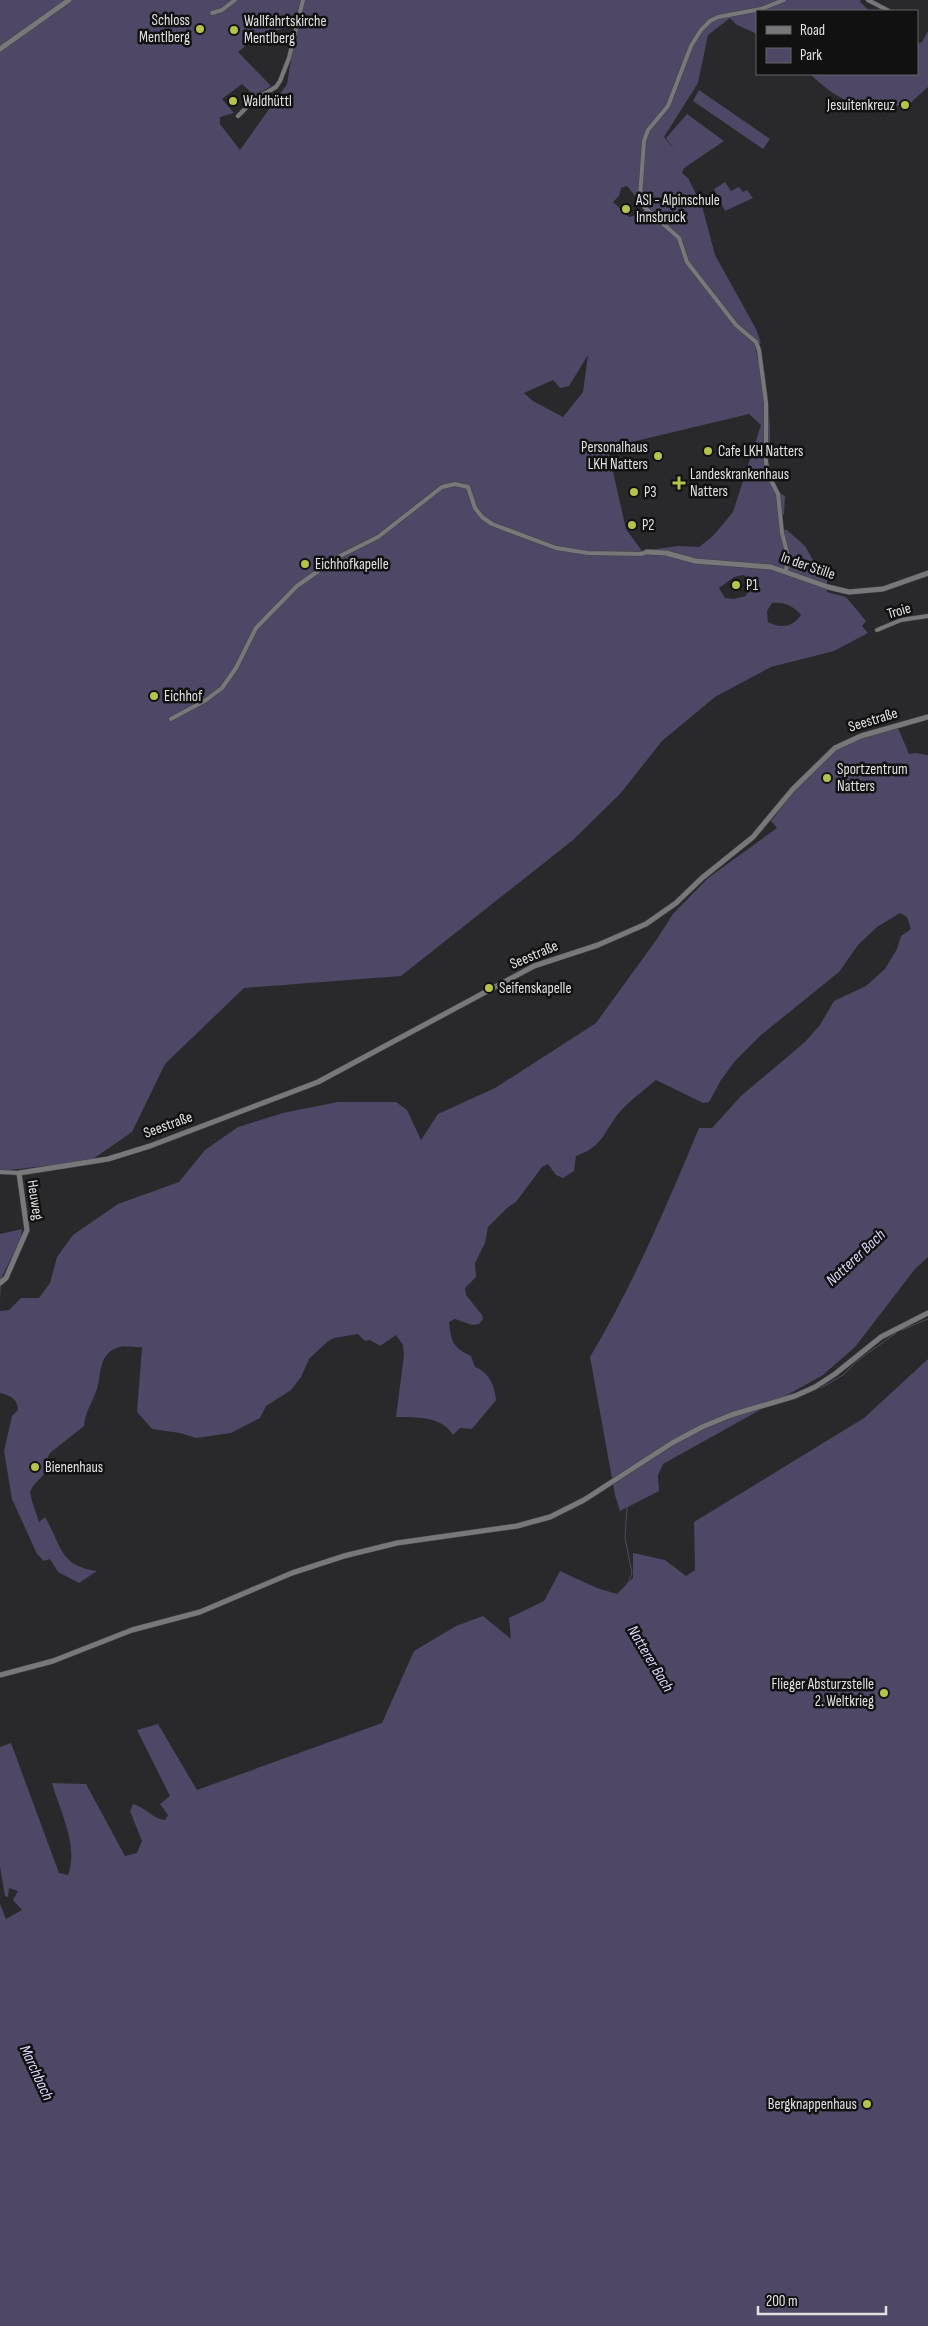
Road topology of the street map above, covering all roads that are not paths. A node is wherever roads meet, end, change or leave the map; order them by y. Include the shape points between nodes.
1 (69, 0) edge
2 (235, 0) edge
3 (303, 0) edge
4 (784, 0) edge
5 (868, 0) edge
6 (887, 10) edge
7 (212, 13) dead end
8 (0, 50) edge
9 (238, 116) dead end
10 (647, 552) joint
11 (786, 570) junction
12 (928, 573) edge
13 (928, 616) edge
14 (877, 630) dead end
15 (928, 717) edge
16 (172, 719) dead end
17 (0, 1172) edge
18 (18, 1173) junction
19 (0, 1283) edge
20 (928, 1313) edge
21 (0, 1676) edge

1 - 8 street
2 - 7 street
3 - 9 street via 280,81
4 - 11 street via 761,9 718,17 701,30 691,46 668,106 648,130 644,141 640,197 642,205 679,238 687,262 736,325 756,342 766,403 766,462 778,494 788,556
5 - 6 street
10 - 11 street, In der Stille via 666,553 695,561
10 - 16 street via 588,553 556,548 492,524 475,508 468,487 455,484 442,487 378,537 338,557 297,586 256,628 222,688
11 - 12 street, In der Stille via 828,587 856,592 884,589
13 - 14 street, Troie via 901,620
15 - 18 street, Seestraße via 861,736 835,748 793,789 753,837 670,908 646,924 598,945 528,969 318,1082 108,1159
17 - 18 street
18 - 19 street, Heuweg via 27,1230 6,1278
20 - 21 street via 881,1337 815,1387 702,1427 584,1500 550,1517 516,1526 397,1543 337,1558 292,1573 209,1609 132,1630 54,1661

